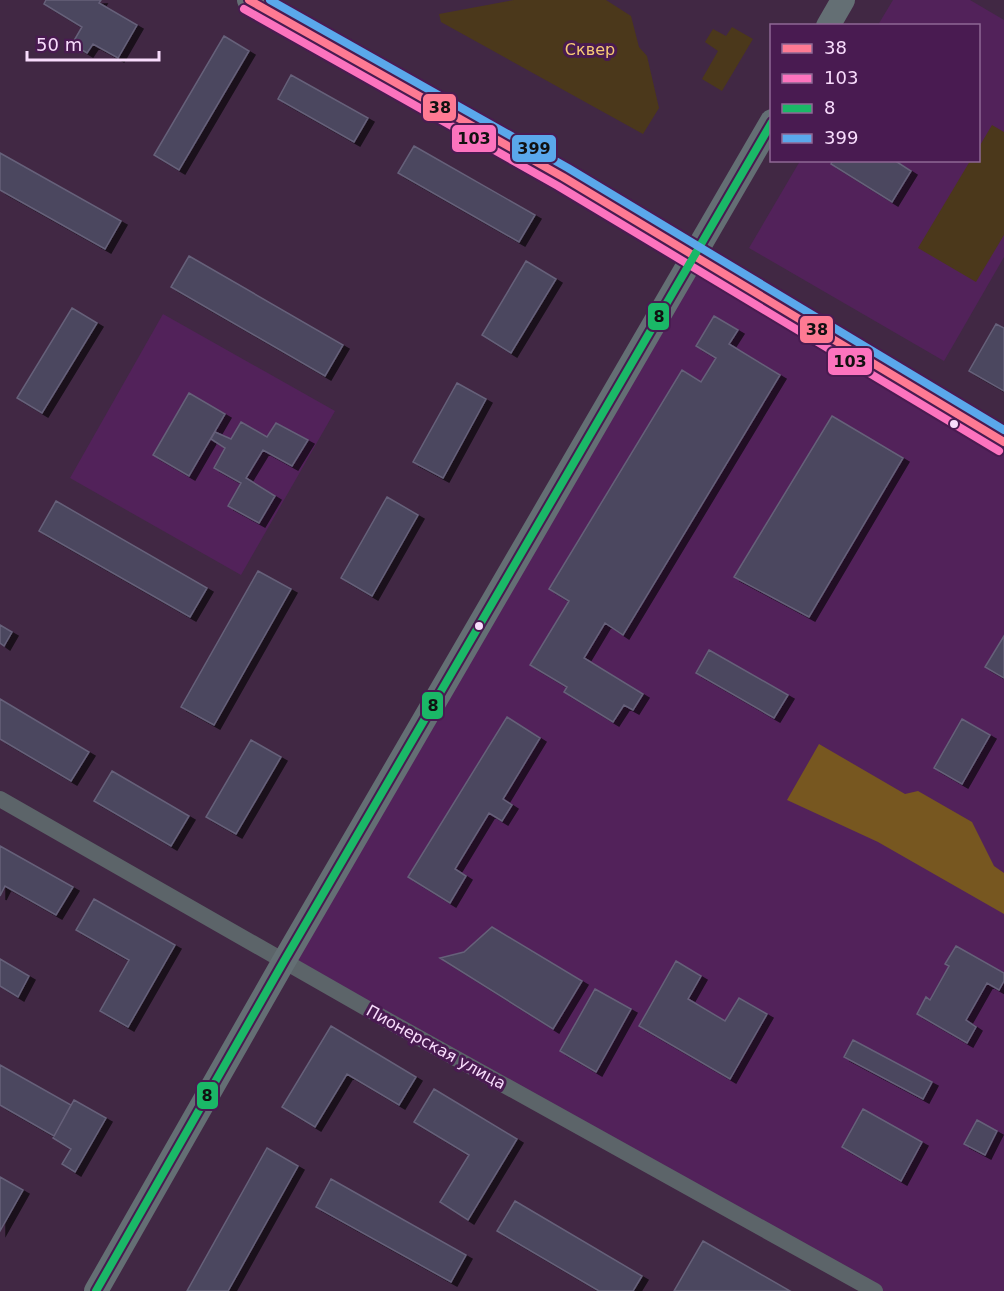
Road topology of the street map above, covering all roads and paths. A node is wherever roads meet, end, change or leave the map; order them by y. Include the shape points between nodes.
1 (249, 0) edge
2 (843, 0) edge
3 (829, 24) edge
4 (770, 123) edge
5 (692, 255) junction
6 (1004, 442) edge
7 (0, 799) edge
8 (284, 961) junction
9 (96, 1291) edge
10 (875, 1291) edge

1 - 5 main road via 554,172
2 - 3 main road
4 - 5 main road
5 - 6 main road
5 - 8 main road
7 - 8 street, Пионерская улица
8 - 9 main road
8 - 10 street, Пионерская улица

